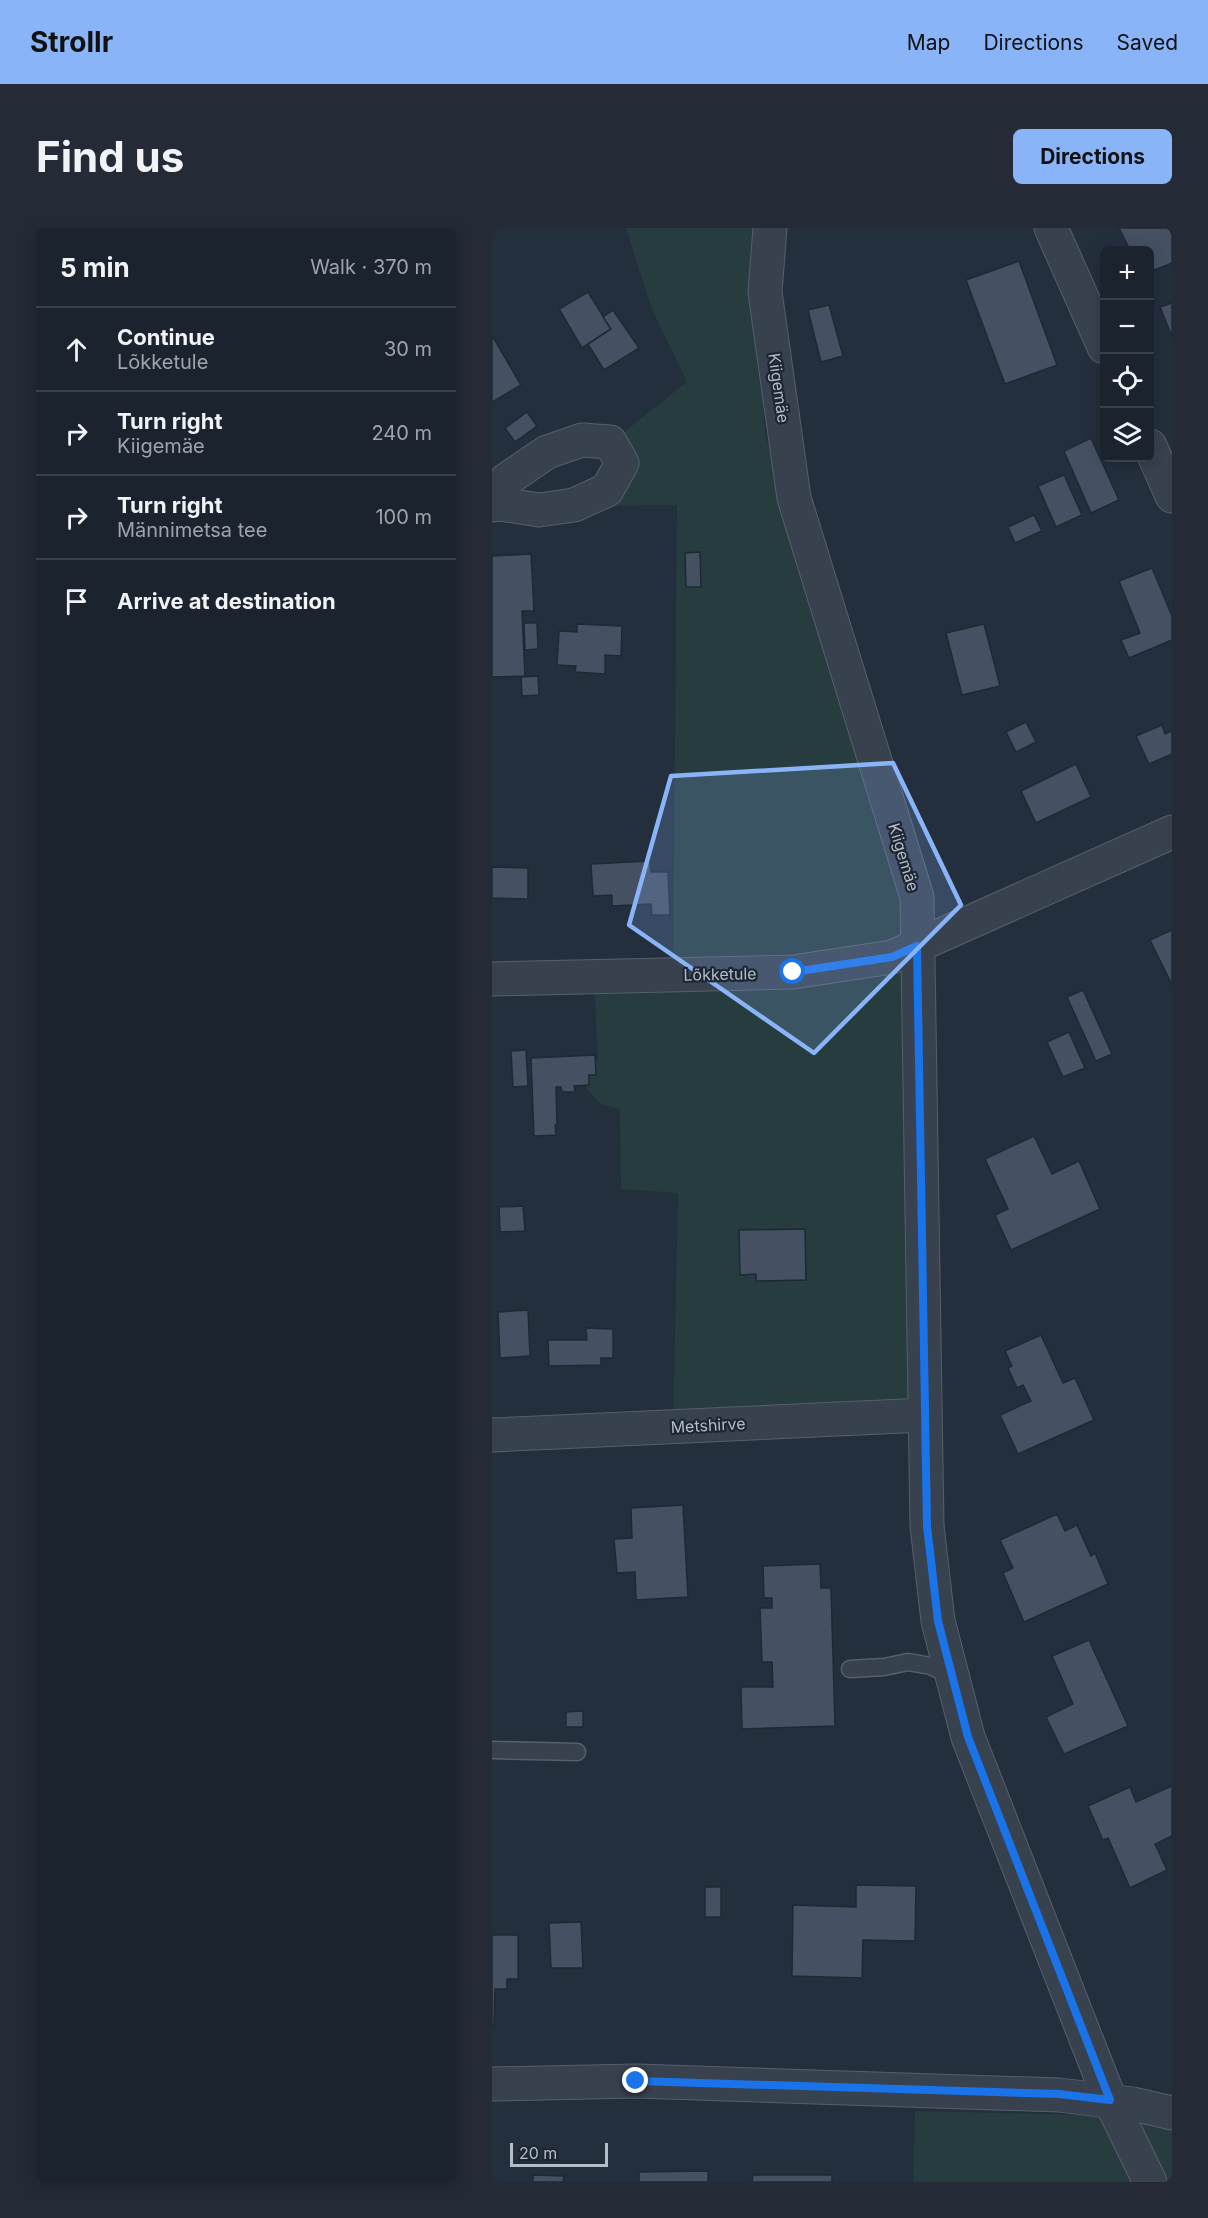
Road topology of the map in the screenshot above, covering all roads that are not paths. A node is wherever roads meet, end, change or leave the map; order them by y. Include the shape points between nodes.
1 (770, 228) edge
2 (1051, 228) edge
3 (1100, 338) edge
4 (1154, 457) edge
5 (1172, 496) edge
6 (1172, 832) edge
7 (917, 946) junction
8 (492, 979) edge
9 (925, 1415) junction
10 (492, 1435) edge
11 (850, 1669) dead end
12 (952, 1676) junction
13 (492, 1750) edge
14 (578, 1752) dead end
15 (492, 2084) edge
16 (1110, 2100) junction
17 (1172, 2113) edge
18 (1150, 2182) edge

1 - 7 street, Kiigemäe via 765,292 794,498 917,897
2 - 3 street
4 - 5 street
6 - 7 street, Lõkketule
7 - 8 street, Lõkketule via 892,957 793,972
7 - 9 street, Kiigemäe
9 - 10 street, Metshirve
9 - 12 street, Kiigemäe via 927,1526 938,1621
11 - 12 lane via 908,1662 931,1666
12 - 16 street, Kiigemäe via 968,1737
13 - 14 lane
15 - 16 street via 636,2081 1059,2094
16 - 17 street
16 - 18 street, Kiigemäe

